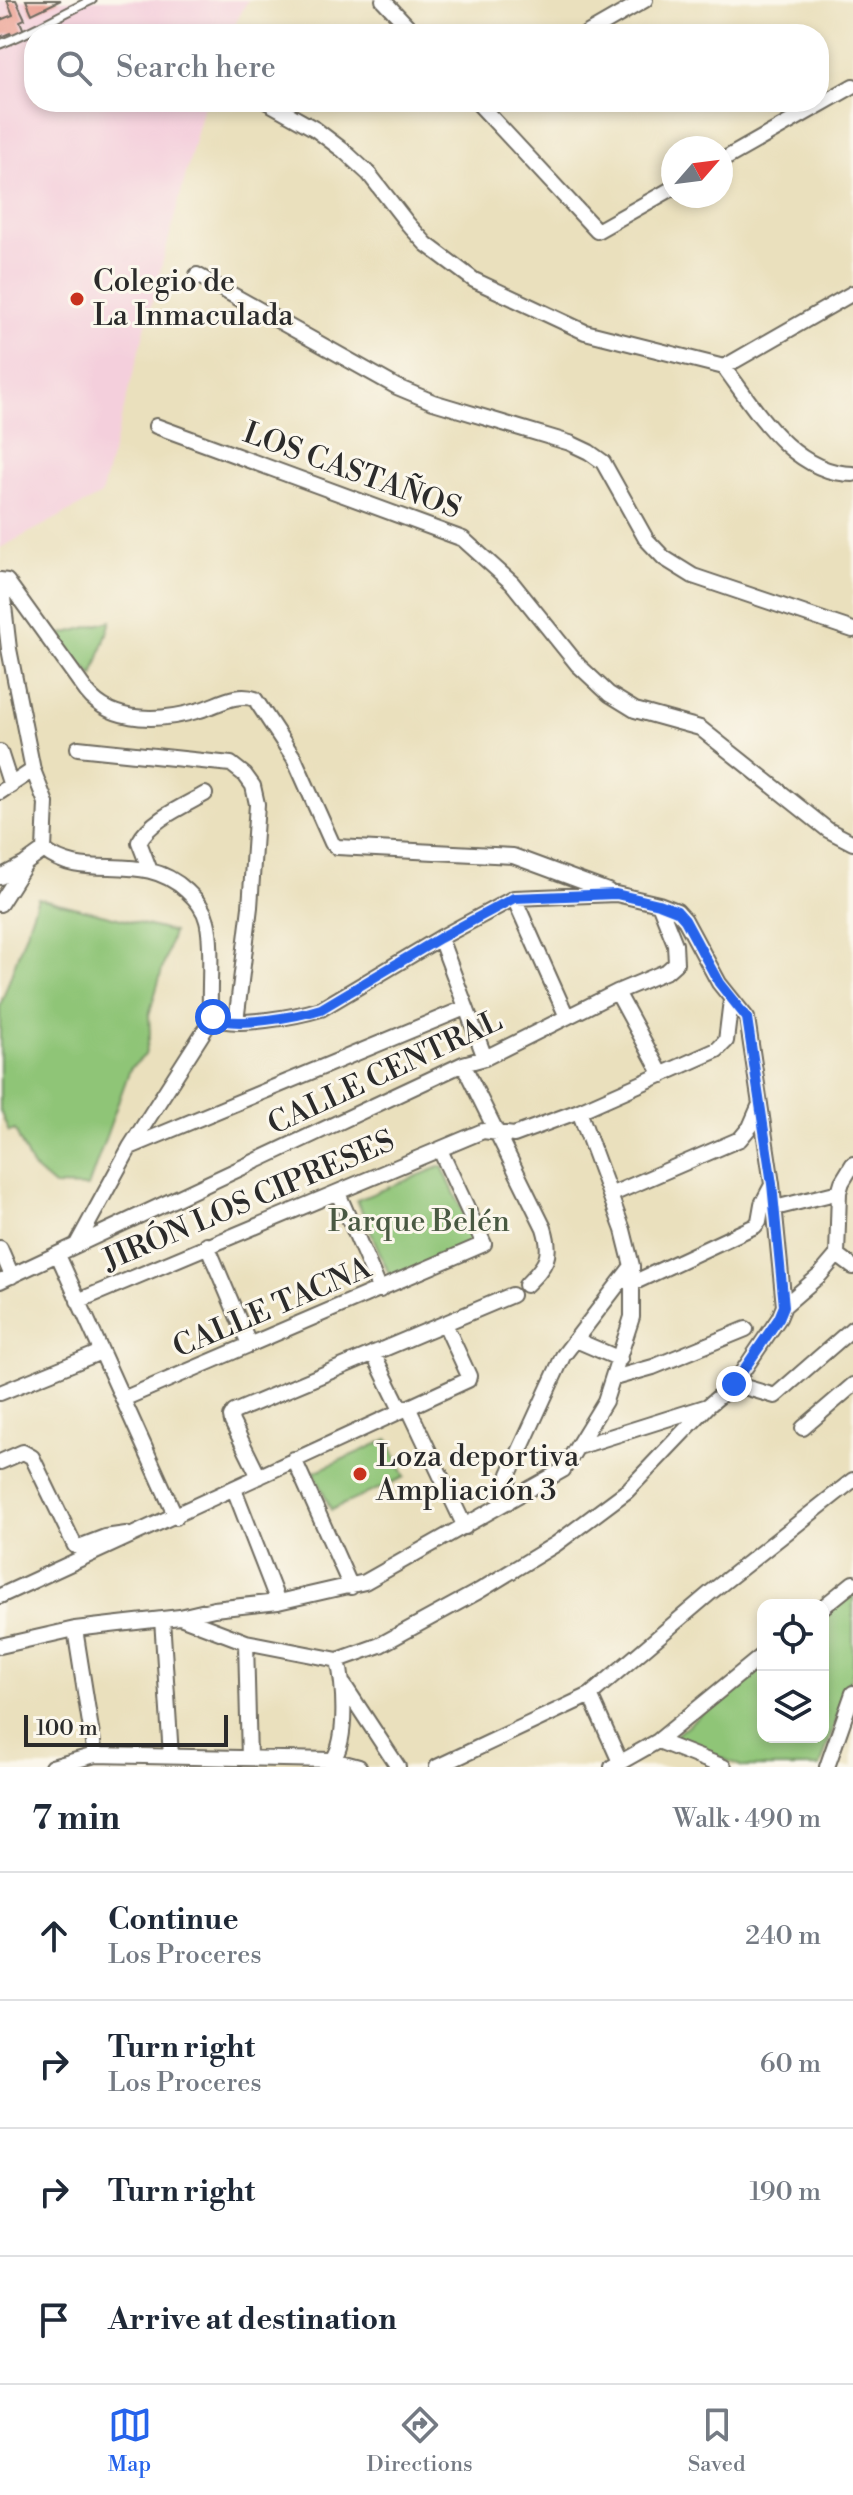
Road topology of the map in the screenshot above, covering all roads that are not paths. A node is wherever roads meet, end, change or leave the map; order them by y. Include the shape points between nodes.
1 (92, 0) edge
2 (383, 0) edge
3 (645, 0) edge
4 (43, 24) edge
5 (406, 24) edge
6 (603, 24) edge
7 (24, 35) edge
8 (0, 44) edge
9 (853, 86) edge
10 (829, 100) edge
11 (285, 112) edge
12 (486, 112) edge
13 (807, 112) edge
14 (733, 154) edge
15 (661, 195) edge
16 (197, 275) dead end
17 (853, 293) edge
18 (724, 367) junction
19 (156, 426) dead end
20 (853, 474) edge
21 (0, 580) edge
22 (853, 630) edge
23 (4, 650) edge
24 (78, 748) dead end
25 (0, 752) edge
26 (33, 770) junction
27 (5, 789) edge
28 (205, 794) dead end
29 (853, 843) edge
30 (44, 850) junction
31 (26, 863) junction
32 (149, 868) junction
33 (0, 877) edge
34 (616, 894) junction
35 (514, 898) junction
36 (0, 904) edge
37 (659, 904) junction
38 (440, 938) junction
39 (617, 992) junction
40 (731, 1000) junction
41 (465, 1008) junction
42 (213, 1017) junction
43 (567, 1017) junction
44 (236, 1022) junction
45 (485, 1058) junction
46 (463, 1064) junction
47 (662, 1075) junction
48 (760, 1103) junction
49 (579, 1111) junction
50 (494, 1130) junction
51 (130, 1147) junction
52 (440, 1150) junction
53 (853, 1164) edge
54 (772, 1184) junction
55 (839, 1192) junction
56 (338, 1193) junction
57 (610, 1195) junction
58 (775, 1208) junction
59 (76, 1244) junction
60 (207, 1245) junction
61 (0, 1248) edge
62 (58, 1255) junction
63 (837, 1255) junction
64 (632, 1266) junction
65 (853, 1267) edge
66 (6, 1278) edge
67 (633, 1283) junction
68 (526, 1285) dead end
69 (380, 1290) junction
70 (512, 1295) dead end
71 (78, 1301) junction
72 (784, 1306) junction
73 (445, 1324) junction
74 (853, 1328) edge
75 (746, 1329) dead end
76 (576, 1340) junction
77 (249, 1344) junction
78 (101, 1352) junction
79 (373, 1353) junction
80 (620, 1359) junction
81 (614, 1378) junction
82 (734, 1384) junction
83 (853, 1385) edge
84 (0, 1393) edge
85 (123, 1399) junction
86 (709, 1405) junction
87 (405, 1408) junction
88 (803, 1428) dead end
89 (578, 1447) junction
90 (294, 1459) junction
91 (0, 1462) edge
92 (259, 1477) junction
93 (853, 1480) edge
94 (234, 1489) junction
95 (508, 1502) junction
96 (176, 1517) junction
97 (465, 1527) junction
98 (142, 1532) junction
99 (853, 1583) edge
100 (351, 1587) junction
101 (0, 1596) edge
102 (278, 1602) junction
103 (829, 1602) edge
104 (180, 1617) junction
105 (162, 1619) junction
106 (75, 1629) junction
107 (246, 1642) junction
108 (0, 1646) edge
109 (338, 1660) junction
110 (757, 1660) edge
111 (344, 1685) junction
112 (853, 1693) edge
113 (590, 1695) junction
114 (850, 1709) edge
115 (658, 1741) junction
116 (95, 1755) junction
117 (171, 1756) junction
118 (249, 1758) junction
119 (333, 1760) junction
120 (616, 1765) edge
121 (52, 1767) edge
122 (359, 1767) edge
123 (398, 1767) edge
124 (437, 1767) edge
125 (724, 1767) edge
126 (827, 1767) edge

1 - 4 lane
2 - 5 street
3 - 6 street
7 - 8 lane
9 - 10 street
11 - 18 street via 344,151 426,244 474,280 585,332
12 - 15 street via 597,231
13 - 14 street
16 - 22 street via 397,387 589,452 603,462 646,539 664,558 693,576
17 - 18 street
18 - 20 street via 762,418 804,459 826,471
19 - 29 street, LOS CASTAÑOS via 463,539 512,583 578,665 609,694 635,710 700,728 828,830
21 - 23 street
21 - 34 street via 7,581 103,707 163,718 231,698 255,699 294,758 337,847 513,856
23 - 26 street
24 - 44 street via 231,764 253,786 257,804 250,907
25 - 27 street
26 - 27 street
26 - 30 street via 46,803
28 - 32 street via 141,837
30 - 31 street
30 - 32 street via 56,860
31 - 33 street
31 - 36 street
32 - 42 street via 173,878 201,905 208,922
34 - 35 street
34 - 37 street
35 - 38 street
35 - 43 street
37 - 39 street, CALLE CENTRAL via 675,944 676,963
37 - 40 street via 685,920
38 - 41 street
38 - 44 street via 321,1009
39 - 43 street, CALLE CENTRAL
39 - 47 street
40 - 47 street, JIRÓN LOS CIPRESES via 726,1041
40 - 48 street via 747,1018
41 - 45 street
41 - 51 street
42 - 44 street
42 - 51 street
43 - 45 street, CALLE CENTRAL
45 - 46 street, CALLE CENTRAL
46 - 50 street
46 - 59 street, CALLE CENTRAL
47 - 49 street, JIRÓN LOS CIPRESES
48 - 54 street
48 - 57 street via 740,1139
49 - 50 street, JIRÓN LOS CIPRESES via 514,1135
49 - 57 street
50 - 52 street, JIRÓN LOS CIPRESES
50 - 68 street via 549,1244 542,1269
51 - 59 street
52 - 56 street, JIRÓN LOS CIPRESES
52 - 69 street, CALLE TACNA via 484,1244
53 - 55 street
54 - 58 street
54 - 67 street via 755,1226
55 - 58 street
55 - 63 street
56 - 60 street, JIRÓN LOS CIPRESES
56 - 69 street
57 - 64 street
58 - 72 street
59 - 62 street, CALLE CENTRAL
60 - 71 street, JIRÓN LOS CIPRESES
60 - 77 street
61 - 66 street
62 - 66 street, CALLE CENTRAL
62 - 71 street
63 - 65 street
63 - 72 street
64 - 67 street
64 - 76 street
67 - 80 street via 632,1317
69 - 77 street, CALLE TACNA
70 - 73 street
71 - 78 street
72 - 82 street
73 - 79 street
73 - 87 street via 470,1378
74 - 82 street via 775,1396
75 - 81 street
76 - 80 street
76 - 95 street via 563,1356 509,1474
77 - 85 street, CALLE TACNA
78 - 84 street
78 - 85 street
79 - 87 street
79 - 92 street via 234,1412 232,1422
80 - 81 street
81 - 89 street
82 - 86 street
83 - 88 street
85 - 96 street
86 - 89 street
86 - 109 street via 627,1491 556,1544 411,1630
87 - 90 street
87 - 97 street
89 - 95 street via 563,1470
90 - 92 street
90 - 100 street
91 - 98 street via 29,1453 75,1546
92 - 94 street
93 - 113 street
94 - 96 street
94 - 102 street
95 - 97 street
96 - 98 street
97 - 100 street
98 - 101 street
99 - 103 street
100 - 102 street
102 - 104 street
104 - 105 street
104 - 107 street
105 - 106 street
105 - 117 street
106 - 108 street
106 - 116 street
107 - 109 street
107 - 118 street
109 - 111 street
110 - 115 street
111 - 119 street via 340,1749
111 - 123 street
112 - 114 street
113 - 120 street
113 - 124 street
114 - 126 street
115 - 120 street
115 - 125 street
116 - 117 street
116 - 121 street
117 - 118 street
118 - 119 street
119 - 122 street

